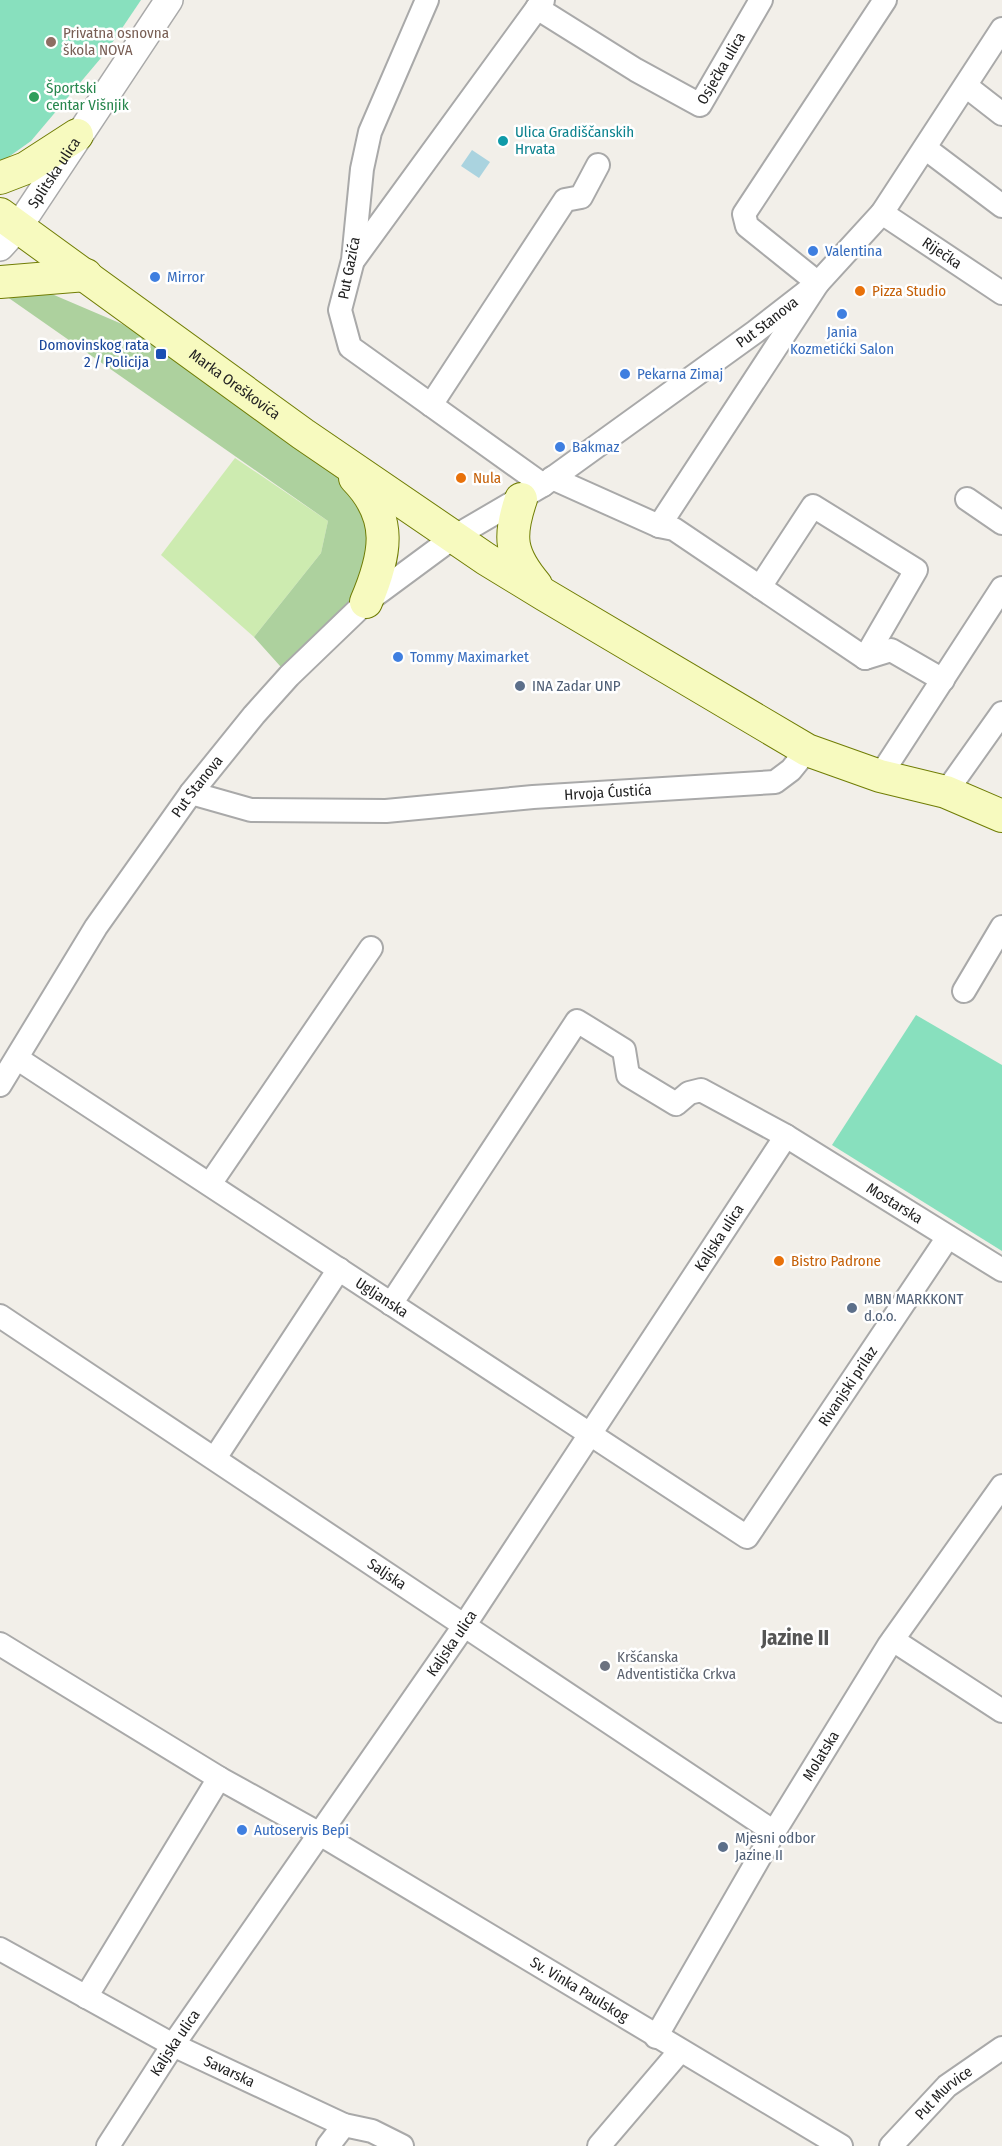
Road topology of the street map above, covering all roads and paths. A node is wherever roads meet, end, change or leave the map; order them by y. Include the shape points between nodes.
1 (169, 0) edge
2 (427, 0) edge
3 (761, 0) edge
4 (885, 0) edge
5 (540, 4) edge
6 (1002, 29) edge
7 (966, 86) junction
8 (1002, 114) edge
9 (77, 135) junction
10 (925, 148) junction
11 (598, 165) dead end
12 (0, 178) edge
13 (1002, 206) edge
14 (882, 213) junction
15 (6, 229) edge
16 (353, 260) junction
17 (86, 275) junction
18 (0, 282) edge
19 (818, 283) junction
20 (1002, 293) edge
21 (431, 405) junction
22 (331, 454) junction
23 (539, 487) junction
24 (968, 499) dead end
25 (1002, 523) edge
26 (659, 526) junction
27 (454, 537) junction
28 (760, 587) junction
29 (1002, 588) edge
30 (545, 595) junction
31 (366, 602) junction
32 (865, 658) junction
33 (943, 680) junction
34 (1002, 713) edge
35 (807, 750) junction
36 (880, 776) junction
37 (946, 792) junction
38 (190, 793) junction
39 (1002, 816) edge
40 (1002, 927) edge
41 (371, 948) dead end
42 (964, 991) dead end
43 (18, 1059) junction
44 (0, 1085) edge
45 (786, 1136) junction
46 (210, 1184) junction
47 (948, 1237) junction
48 (339, 1269) junction
49 (1002, 1270) edge
50 (391, 1304) junction
51 (0, 1316) edge
52 (590, 1436) junction
53 (215, 1458) junction
54 (1002, 1486) edge
55 (747, 1537) joint
56 (464, 1626) junction
57 (893, 1640) junction
58 (0, 1644) edge
59 (1002, 1711) edge
60 (219, 1778) junction
61 (774, 1832) junction
62 (320, 1834) junction
63 (0, 1949) edge
64 (86, 1997) junction
65 (656, 2037) junction
66 (173, 2045) junction
67 (1002, 2048) edge
68 (680, 2051) junction
69 (344, 2125) junction
70 (108, 2146) edge
71 (328, 2146) edge
72 (402, 2146) edge
73 (598, 2146) edge
74 (841, 2146) edge
75 (891, 2146) edge

1 - 9 street, Splitska ulica
2 - 16 street, Put Gazića via 370,132 362,169
3 - 5 street, Osječka ulica via 700,105 636,70
4 - 19 street via 744,214 747,226
5 - 16 street
6 - 7 street, Put Stanova
7 - 8 street
7 - 10 street, Put Stanova
9 - 12 main road via 26,168
9 - 15 street, Splitska ulica
10 - 13 street
10 - 14 street, Put Stanova
11 - 21 street via 580,197 565,200
14 - 19 street, Put Stanova
14 - 20 street, Riječka
15 - 17 main road, Marka Oreškovića
16 - 21 street, Put Gazića via 340,310 350,347
17 - 18 main road
17 - 22 main road, Marka Oreškovića
19 - 23 street, Put Stanova
19 - 26 street
21 - 23 street, Put Gazića
22 - 27 main road, Marka Oreškovića
22 - 31 main road via 379,509 383,548 378,575
23 - 26 street, Put Gazića
23 - 27 street, Put Stanova
23 - 30 main road via 513,523 513,549 519,564
24 - 25 street
26 - 28 street, Put Gazića via 674,529
27 - 30 main road
27 - 31 street, Put Stanova
28 - 32 street, Put Gazića
28 - 32 street via 813,506 915,570
29 - 33 street
30 - 35 main road
31 - 38 street, Put Stanova via 289,676
32 - 33 street via 891,650
33 - 36 street
34 - 37 street
35 - 36 main road
35 - 38 street, Hrvoja Ćustića via 775,782 533,797 386,811 251,810
36 - 37 main road
37 - 39 main road
38 - 43 street, Put Stanova via 96,927
40 - 42 street
41 - 46 street
43 - 44 street, Put Stanova
43 - 46 street, Ugljanska
45 - 47 street, Mostarska
45 - 50 street, Mostarska via 701,1090 675,1104 628,1075 624,1050 577,1021
45 - 52 street, Kaljska ulica
46 - 48 street, Ugljanska
47 - 49 street, Mostarska
47 - 55 street, Rivanjski prilaz
48 - 50 street, Ugljanska
48 - 53 street
50 - 52 street, Ugljanska
51 - 53 street, Saljska
52 - 55 street, Ugljanska
52 - 56 street, Kaljska ulica
53 - 56 street, Saljska
54 - 57 street, Molatska
56 - 61 street, Saljska
56 - 62 street, Kaljska ulica
57 - 59 street
57 - 61 street, Molatska
58 - 60 street, Sv. Vinka Paulskog
60 - 62 street, Sv. Vinka Paulskog
60 - 64 street
61 - 65 street, Molatska
62 - 65 street, Sv. Vinka Paulskog
62 - 66 street, Kaljska ulica
63 - 64 street, Savarska
64 - 66 street, Savarska
65 - 68 street, Sv. Vinka Paulskog
66 - 69 street, Savarska
66 - 70 street, Kaljska ulica
67 - 75 street, Put Murvice via 947,2086
68 - 73 street
68 - 74 street, Sv. Vinka Paulskog
69 - 71 street
69 - 72 street, Savarska via 372,2131

